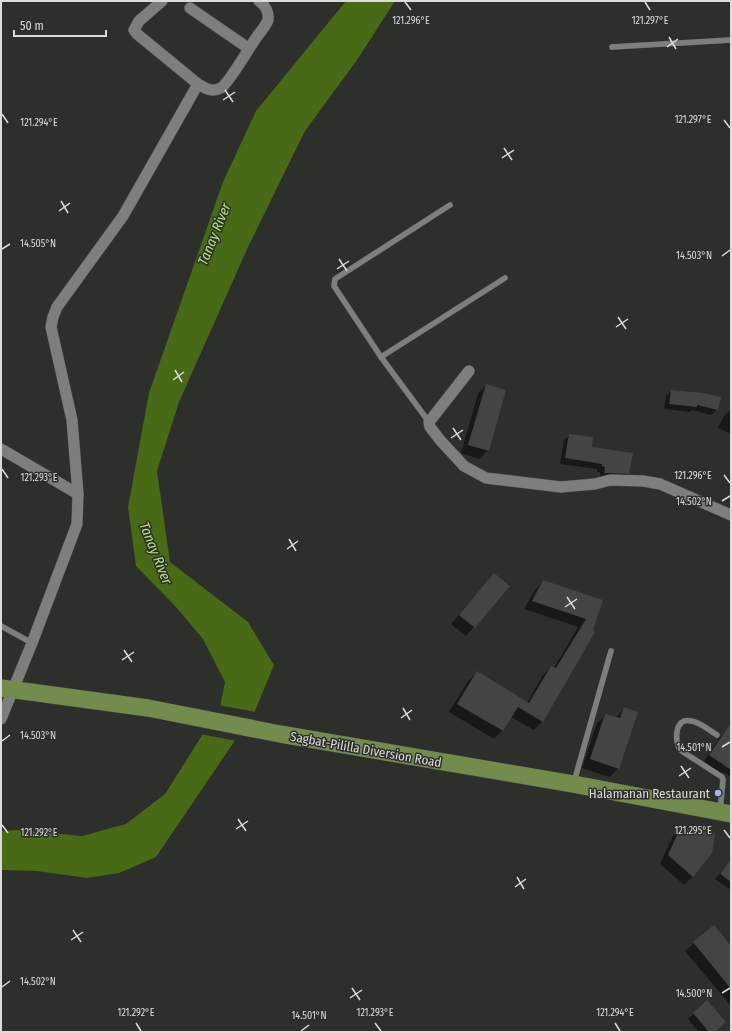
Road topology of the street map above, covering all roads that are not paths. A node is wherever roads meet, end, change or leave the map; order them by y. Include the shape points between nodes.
1 (162, 1) edge
2 (260, 1) edge
3 (190, 8) dead end
4 (731, 40) edge
5 (612, 47) dead end
6 (248, 48) junction
7 (198, 84) junction
8 (450, 205) dead end
9 (505, 278) dead end
10 (381, 357) junction
11 (469, 372) dead end
12 (429, 422) junction
13 (1, 449) edge
14 (78, 494) junction
15 (731, 515) edge
16 (1, 626) edge
17 (32, 644) junction
18 (611, 651) dead end
19 (7, 689) edge
20 (1, 719) edge
21 (717, 735) dead end
22 (573, 784) junction
23 (725, 813) edge

1 - 7 street via 139,21 134,30
2 - 6 street via 266,7 268,19
3 - 6 street
4 - 5 lane
6 - 7 street via 221,88 208,90
7 - 14 street via 124,216 57,307 53,317 51,327 72,420
8 - 10 lane via 335,279 336,290
9 - 10 lane
10 - 12 lane
11 - 12 street
12 - 15 street via 440,440 464,466 486,478 561,488 610,480 643,481 660,484
13 - 14 street
14 - 17 street via 77,524
16 - 17 lane
17 - 19 street
18 - 22 lane
19 - 20 street
19 - 22 main road, Sagbat-Pililla Diversion Road via 148,708 280,734
21 - 23 lane via 689,720 680,725 676,738 680,750 722,777
22 - 23 main road, Sagbat-Pililla Diversion Road

